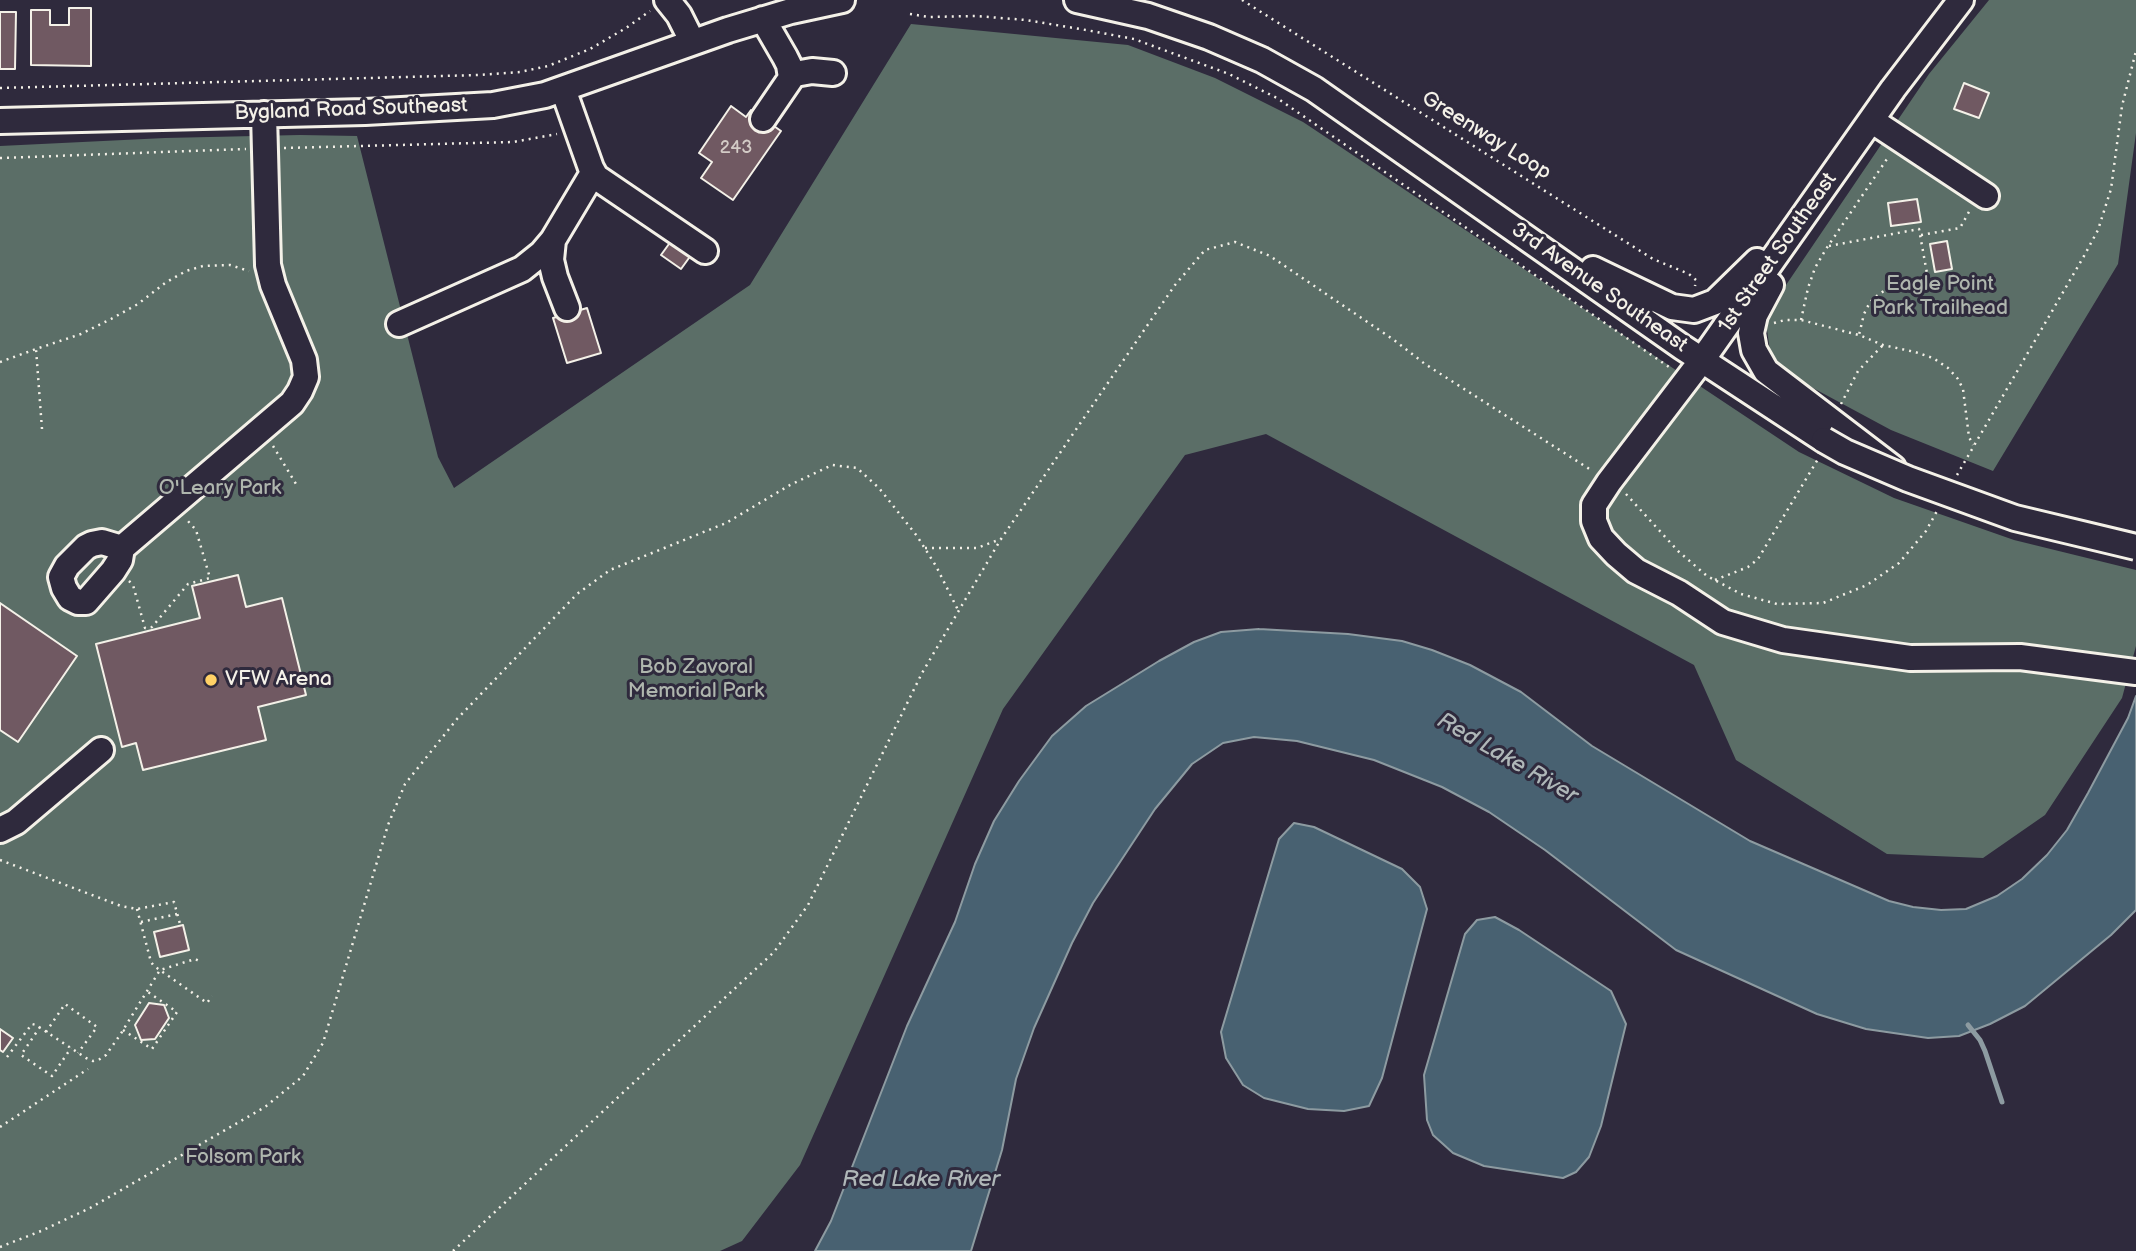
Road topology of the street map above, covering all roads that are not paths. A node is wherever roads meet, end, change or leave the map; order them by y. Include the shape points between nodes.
1 (842, 0) edge
2 (1077, 0) edge
3 (1961, 0) edge
4 (661, 4) edge
5 (763, 19) junction
6 (692, 41) junction
7 (833, 73) dead end
8 (790, 78) junction
9 (562, 89) junction
10 (264, 114) junction
11 (763, 119) dead end
12 (1871, 120) junction
13 (0, 121) edge
14 (593, 173) junction
15 (1983, 194) road end
16 (1815, 200) junction
17 (1520, 233) junction
18 (552, 240) junction
19 (705, 251) dead end
20 (567, 308) dead end
21 (400, 324) dead end
22 (1702, 360) junction
23 (1829, 431) junction
24 (2136, 547) edge
25 (118, 558) road end
26 (2136, 672) edge
27 (101, 750) dead end
28 (0, 830) edge

1 - 5 street
2 - 17 street, 3rd Avenue Southeast via 1148,16 1262,60 1314,89
3 - 12 street, 1st Street Southeast
4 - 6 street via 679,15
5 - 6 street
5 - 8 street via 789,65
6 - 9 street, Bygland Road Southeast
7 - 8 street via 803,72
8 - 11 street
9 - 10 street, Bygland Road Southeast via 493,105
9 - 14 street
10 - 13 street, Bygland Road Southeast
10 - 25 street via 268,265 304,360 306,377 292,403 173,504
12 - 15 street
12 - 16 street, 1st Street Southeast
14 - 18 street
14 - 19 street
16 - 17 street via 1734,285 1714,302 1694,310 1672,307
16 - 22 street, 1st Street Southeast
16 - 23 street via 1755,315 1751,333 1766,371
17 - 22 street, 3rd Avenue Southeast
18 - 20 street via 551,260
18 - 21 street via 522,269
22 - 23 street, 3rd Avenue Southeast
22 - 26 street, 1st Street Southeast via 1594,505 1601,538 1636,571 1723,622 1783,640 1910,658 2020,657
23 - 24 street, 3rd Avenue Southeast, bridge via 1845,452 1908,479 2015,518
27 - 28 street via 16,822

